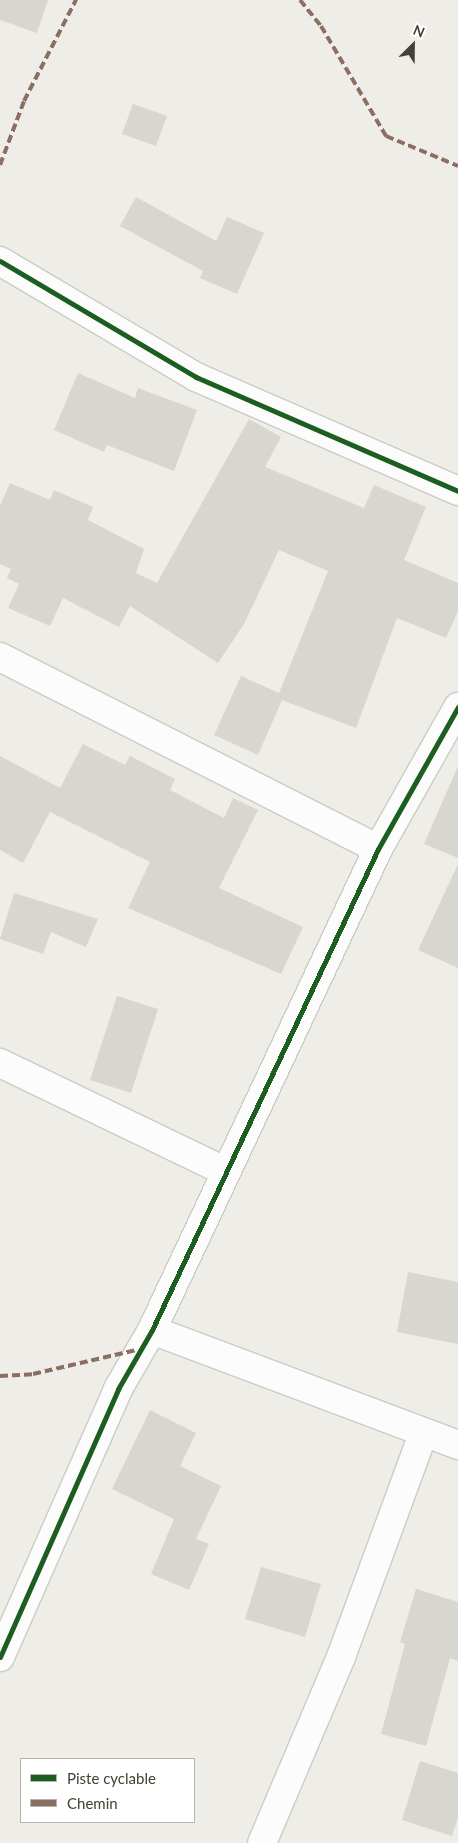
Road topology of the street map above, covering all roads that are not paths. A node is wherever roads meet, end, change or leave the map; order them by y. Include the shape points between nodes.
1 (0, 261) edge
2 (458, 491) edge
3 (0, 656) edge
4 (458, 707) edge
5 (378, 849) junction
6 (0, 1063) edge
7 (226, 1172) junction
8 (152, 1330) junction
9 (423, 1434) junction
10 (458, 1445) edge
11 (0, 1657) edge
12 (262, 1843) edge

1 - 2 street via 196,377
3 - 5 street
4 - 5 street
5 - 7 street
6 - 7 street
7 - 8 street
8 - 9 street
8 - 11 street via 118,1389
9 - 10 street
9 - 12 street via 341,1657

